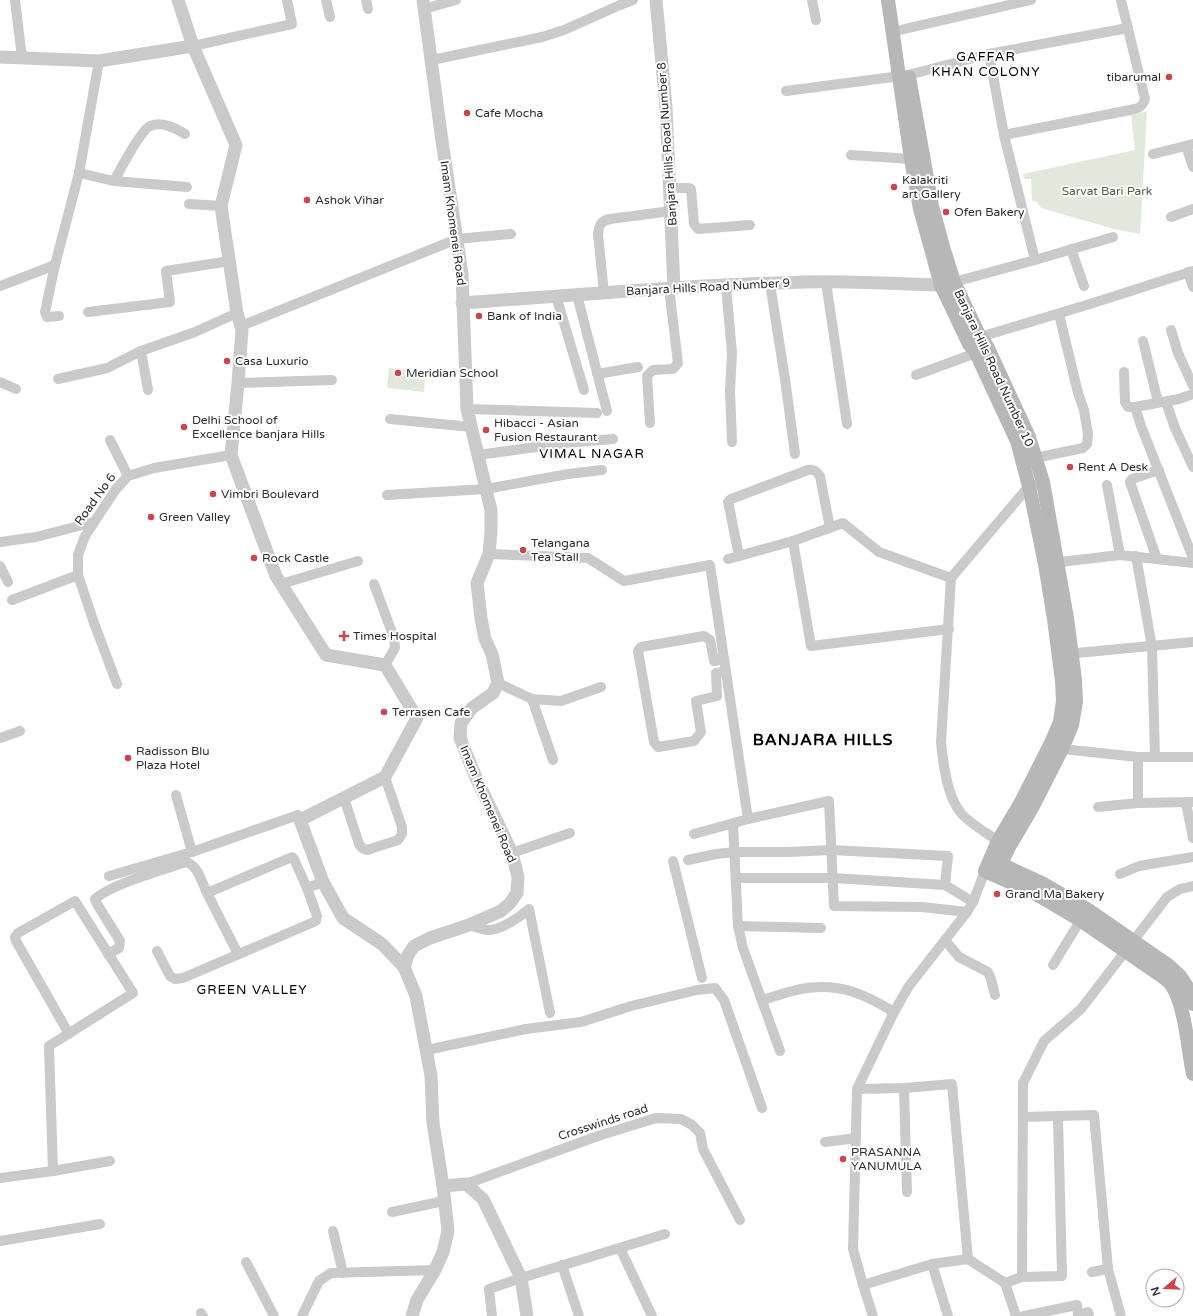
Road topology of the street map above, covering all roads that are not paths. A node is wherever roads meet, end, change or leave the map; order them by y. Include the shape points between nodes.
1 (15, 0) edge
2 (178, 0) edge
3 (286, 0) edge
4 (326, 0) edge
5 (456, 0) edge
6 (633, 0) edge
7 (656, 0) edge
8 (812, 0) edge
9 (888, 0) edge
10 (896, 0) edge
11 (1031, 0) edge
12 (1122, 0) edge
13 (423, 5) edge
14 (330, 17) dead end
15 (816, 20) dead end
16 (1128, 28) junction
17 (900, 30) junction
18 (193, 46) junction
19 (988, 54) junction
20 (0, 57) edge
21 (22, 58) junction
22 (432, 60) junction
23 (99, 61) junction
24 (904, 76) junction
25 (786, 91) dead end
26 (185, 134) dead end
27 (1004, 135) junction
28 (1189, 145) edge
29 (1153, 154) dead end
30 (851, 155) dead end
31 (911, 160) junction
32 (1193, 167) edge
33 (79, 173) junction
34 (114, 181) junction
35 (187, 187) dead end
36 (670, 188) junction
37 (188, 204) dead end
38 (221, 206) junction
39 (1193, 209) edge
40 (671, 211) junction
41 (1171, 217) dead end
42 (750, 225) dead end
43 (511, 234) dead end
44 (1113, 237) dead end
45 (456, 239) junction
46 (1071, 249) junction
47 (1035, 260) junction
48 (230, 261) junction
49 (55, 265) junction
50 (1191, 271) edge
51 (826, 282) junction
52 (770, 284) junction
53 (948, 284) junction
54 (0, 286) edge
55 (726, 286) junction
56 (1084, 286) dead end
57 (1193, 287) edge
58 (672, 288) junction
59 (604, 293) junction
60 (577, 295) junction
61 (556, 296) junction
62 (462, 303) junction
63 (88, 312) dead end
64 (238, 313) junction
65 (1059, 314) junction
66 (59, 316) dead end
67 (241, 326) junction
68 (1171, 330) dead end
69 (980, 337) junction
70 (1143, 341) dead end
71 (141, 351) junction
72 (976, 353) junction
73 (638, 367) dead end
74 (1124, 372) dead end
75 (597, 374) junction
76 (916, 375) dead end
77 (58, 379) dead end
78 (332, 380) dead end
79 (0, 382) edge
80 (238, 383) junction
81 (1193, 386) edge
82 (16, 389) dead end
83 (148, 390) dead end
84 (584, 390) dead end
85 (1193, 394) edge
86 (1162, 402) junction
87 (1135, 406) junction
88 (467, 409) junction
89 (608, 411) dead end
90 (597, 413) dead end
91 (390, 419) dead end
92 (650, 423) dead end
93 (847, 424) dead end
94 (470, 427) junction
95 (613, 439) dead end
96 (110, 440) dead end
97 (732, 442) dead end
98 (478, 454) junction
99 (795, 454) dead end
100 (231, 455) junction
101 (1035, 458) junction
102 (1193, 467) edge
103 (602, 470) dead end
104 (1159, 470) junction
105 (128, 476) junction
106 (1036, 484) junction
107 (1107, 485) dead end
108 (486, 489) junction
109 (387, 495) dead end
110 (94, 522) junction
111 (830, 528) junction
112 (793, 540) junction
113 (0, 542) edge
114 (489, 554) junction
115 (1120, 555) junction
116 (739, 556) junction
117 (1136, 556) junction
118 (1193, 558) edge
119 (728, 559) dead end
120 (1157, 559) junction
121 (358, 561) dead end
122 (1052, 563) junction
123 (1193, 563) edge
124 (0, 566) edge
125 (78, 575) junction
126 (952, 578) junction
127 (8, 582) dead end
128 (281, 584) junction
129 (374, 584) dead end
130 (12, 600) dead end
131 (949, 629) junction
132 (1193, 642) edge
133 (1152, 646) junction
134 (1065, 654) junction
135 (724, 659) junction
136 (385, 665) junction
137 (726, 672) junction
138 (498, 683) junction
139 (117, 684) dead end
140 (600, 687) dead end
141 (532, 699) junction
142 (20, 732) dead end
143 (0, 738) edge
144 (1062, 749) junction
145 (1193, 756) edge
146 (1138, 757) junction
147 (1155, 757) junction
148 (553, 760) dead end
149 (385, 777) junction
150 (176, 795) dead end
151 (344, 798) junction
152 (1138, 803) junction
153 (1190, 803) edge
154 (1098, 807) dead end
155 (298, 815) dead end
156 (748, 818) junction
157 (733, 824) junction
158 (570, 833) dead end
159 (694, 834) dead end
160 (1193, 838) edge
161 (998, 841) junction
162 (832, 850) junction
163 (192, 852) junction
164 (735, 852) junction
165 (512, 853) junction
166 (1193, 857) edge
167 (688, 860) dead end
168 (673, 861) dead end
169 (993, 868) junction
170 (1120, 874) dead end
171 (109, 876) dead end
172 (736, 878) junction
173 (833, 878) junction
174 (323, 882) junction
175 (945, 885) junction
176 (1193, 886) edge
177 (307, 888) junction
178 (208, 893) junction
179 (973, 902) junction
180 (967, 912) junction
181 (1084, 914) junction
182 (469, 925) junction
183 (738, 926) junction
184 (821, 928) dead end
185 (945, 940) junction
186 (1129, 946) junction
187 (157, 951) dead end
188 (108, 954) junction
189 (238, 954) junction
190 (1052, 965) dead end
191 (404, 967) junction
192 (702, 978) dead end
193 (1190, 987) edge
194 (995, 995) dead end
195 (762, 1000) junction
196 (1193, 1004) edge
197 (894, 1012) junction
198 (550, 1013) dead end
199 (70, 1034) junction
200 (427, 1050) junction
201 (780, 1051) dead end
202 (1193, 1074) edge
203 (904, 1088) junction
204 (857, 1089) junction
205 (762, 1108) dead end
206 (1023, 1117) junction
207 (1058, 1117) junction
208 (856, 1138) junction
209 (825, 1142) dead end
210 (110, 1161) dead end
211 (52, 1171) junction
212 (0, 1178) edge
213 (466, 1184) junction
214 (443, 1186) junction
215 (907, 1192) dead end
216 (444, 1201) junction
217 (392, 1212) dead end
218 (740, 1220) dead end
219 (100, 1224) dead end
220 (333, 1231) dead end
221 (665, 1234) dead end
222 (0, 1241) edge
223 (620, 1248) junction
224 (968, 1259) junction
225 (246, 1262) dead end
226 (932, 1264) junction
227 (562, 1265) junction
228 (1108, 1269) junction
229 (435, 1270) junction
230 (1092, 1272) dead end
231 (343, 1273) junction
232 (1022, 1277) junction
233 (521, 1278) junction
234 (1005, 1282) junction
235 (863, 1286) junction
236 (274, 1316) edge
237 (302, 1316) edge
238 (412, 1316) edge
239 (492, 1316) edge
240 (527, 1316) edge
241 (579, 1316) edge
242 (652, 1316) edge
243 (873, 1316) edge
244 (948, 1316) edge
245 (1016, 1316) edge
246 (1024, 1316) edge
247 (1089, 1316) edge
248 (1121, 1316) edge

1 - 21 street
2 - 18 street
3 - 18 street via 292,24
4 - 14 street
5 - 13 street
6 - 22 street via 542,37
7 - 36 street, Banjara Hills Road Number 8
8 - 15 street
9 - 24 main road, Banjara Hills Road Number 10
10 - 17 main road, Banjara Hills Road Number 10
11 - 17 street
12 - 16 street
13 - 22 street, Imam Khomenei Road
16 - 19 street
16 - 27 street via 1144,104 1140,107
17 - 24 main road, Banjara Hills Road Number 10
18 - 23 street
18 - 38 street via 236,145
19 - 24 street
19 - 27 street
20 - 21 street
21 - 23 street
22 - 45 street, Imam Khomenei Road
23 - 33 street
24 - 25 street
24 - 31 main road, Banjara Hills Road Number 10
24 - 53 main road, Banjara Hills Road Number 10 via 944,250
26 - 34 street via 172,126 150,126 143,132
27 - 47 street
28 - 29 street
28 - 32 street
30 - 31 street
31 - 53 main road, Banjara Hills Road Number 10 via 920,209
33 - 34 street
33 - 49 street
34 - 35 street
36 - 40 street, Banjara Hills Road Number 8
36 - 42 street via 690,189 694,224 698,229
37 - 38 street
38 - 48 street
39 - 41 street
40 - 58 street, Banjara Hills Road Number 8
40 - 59 street via 610,219 599,225
43 - 45 street
44 - 46 street
45 - 62 street, Imam Khomenei Road via 462,274
45 - 67 street
46 - 47 street
46 - 56 street
47 - 53 street
48 - 63 street via 166,271 170,302
48 - 64 street
49 - 54 street
49 - 66 street via 45,312 47,317
50 - 57 street
50 - 65 street
51 - 52 street, Banjara Hills Road Number 9
51 - 53 street, Banjara Hills Road Number 9
51 - 93 street
52 - 55 street, Banjara Hills Road Number 9
52 - 99 street
53 - 69 main road, Banjara Hills Road Number 10
53 - 72 main road, Banjara Hills Road Number 10 via 970,344
55 - 58 street, Banjara Hills Road Number 9
55 - 97 street via 732,352
58 - 59 street, Banjara Hills Road Number 9
58 - 92 street via 678,363 673,369 653,370 647,376
59 - 60 street, Banjara Hills Road Number 9
60 - 61 street, Banjara Hills Road Number 9
60 - 75 street
61 - 62 street, Banjara Hills Road Number 9
61 - 84 street
62 - 88 street, Imam Khomenei Road
64 - 67 street
64 - 71 street via 195,332
65 - 69 street
65 - 101 street via 1084,410 1087,444 1083,448
67 - 80 street
68 - 81 street
69 - 101 main road, Banjara Hills Road Number 10 via 987,346 1029,437
70 - 86 street
71 - 77 street via 107,368
71 - 83 street
72 - 76 street
72 - 106 main road, Banjara Hills Road Number 10
73 - 75 street
74 - 87 street via 1125,402 1128,407
75 - 89 street
78 - 80 street
79 - 82 street
80 - 100 street
85 - 86 street
86 - 87 street
86 - 102 street
87 - 104 street
88 - 90 street
88 - 94 street, Imam Khomenei Road
91 - 94 street
94 - 98 street, Imam Khomenei Road
95 - 98 street
96 - 105 street
98 - 108 street, Imam Khomenei Road
100 - 105 street, Road No 6 via 154,468
100 - 128 street
101 - 106 main road, Banjara Hills Road Number 10
103 - 108 street
104 - 118 street
104 - 120 street via 1132,479 1130,482
105 - 110 street, Road No 6
106 - 122 main road, Banjara Hills Road Number 10
106 - 126 street
107 - 115 street
108 - 109 street
108 - 114 street, Imam Khomenei Road via 490,510
110 - 113 street via 36,537
110 - 125 street, Road No 6 via 85,536 78,556
111 - 112 street
111 - 116 street via 820,476 816,471 808,470 728,502
111 - 126 street via 843,523 879,552
112 - 116 street
112 - 131 street via 812,646
114 - 135 street via 588,558 624,581 710,565
114 - 138 street, Imam Khomenei Road via 476,583 485,639 492,654
115 - 117 street
115 - 122 street
116 - 119 street
117 - 120 street
117 - 133 street
120 - 123 street
121 - 128 street
122 - 134 main road, Banjara Hills Road Number 10 via 1054,619
124 - 127 street
125 - 130 street
125 - 139 street, Road No 6
126 - 131 street
128 - 136 street via 326,655
129 - 136 street via 394,638 395,648
131 - 161 street via 940,742 942,759 955,806 961,814
132 - 133 street
133 - 134 street
133 - 147 street
134 - 144 main road, Banjara Hills Road Number 10 via 1075,680 1076,702 1072,725
134 - 161 main road, Banjara Hills Road Number 10 via 1060,722 1021,802
135 - 137 street
135 - 137 street via 714,661 710,640 704,636 641,647 638,651 654,742 658,747 694,741 701,732 696,702 717,696 716,673
136 - 149 street via 416,718
137 - 156 street
138 - 141 street
138 - 165 street, Imam Khomenei Road via 493,692 472,708 461,723 460,738
140 - 141 street via 561,701
141 - 148 street
142 - 143 street
144 - 146 street
144 - 169 main road, Banjara Hills Road Number 10 via 1032,808
145 - 147 street
146 - 147 street
146 - 152 street
149 - 151 street
149 - 151 street via 402,827 402,834 398,840 367,850 362,848
150 - 163 street
151 - 174 street via 300,820
152 - 153 street
152 - 154 street
153 - 160 street
155 - 163 street
156 - 157 street
156 - 162 street via 829,800
157 - 159 street
157 - 164 street
158 - 165 street
161 - 169 main road, Banjara Hills Road Number 10
162 - 164 street
162 - 173 street
162 - 175 street via 948,856
163 - 171 street
164 - 167 street
164 - 172 street
165 - 182 street, Imam Khomenei Road via 518,877 517,893 502,911
166 - 170 street via 1139,866
168 - 192 street
169 - 179 street
169 - 181 main road via 1036,894
172 - 173 street
172 - 183 street
173 - 175 street
173 - 180 street via 834,906 922,907
174 - 177 street
174 - 191 street via 343,918 382,944
175 - 179 street
176 - 186 street via 1180,889 1167,897
177 - 178 street via 292,857
177 - 189 street via 317,916 316,921
178 - 188 street via 195,867 186,862 98,896 95,899 97,904 120,941 119,948
178 - 189 street
179 - 180 street
180 - 185 street
181 - 186 main road
181 - 190 street
182 - 191 street, Imam Khomenei Road via 414,946
182 - 198 street via 492,930 515,921 529,909
183 - 184 street
183 - 195 street via 743,948
185 - 194 street via 959,957 988,972
185 - 197 street via 909,986
186 - 193 main road via 1168,965
186 - 202 main road via 1171,984 1176,993
186 - 206 street via 1081,1009 1044,1041 1023,1083
187 - 189 street via 170,976 176,979
188 - 199 street via 133,994
188 - 199 street via 75,900 18,933 15,938
191 - 200 street via 416,996
193 - 196 main road
195 - 197 street via 806,988 834,988 857,992
195 - 201 street
197 - 204 street
199 - 211 street via 48,1046
200 - 205 street via 526,1029 581,1022 631,1006 715,988 724,1000
200 - 214 street via 431,1076 432,1123
203 - 204 street
203 - 215 street
203 - 224 street via 952,1084
204 - 208 street
206 - 207 street
206 - 232 street
207 - 228 street via 1094,1115
207 - 232 street via 1062,1276
208 - 209 street
208 - 235 street via 853,1249
210 - 211 street
211 - 212 street
213 - 214 street
213 - 218 street, Crosswinds road via 642,1122 656,1118 681,1119 700,1133 703,1149
213 - 233 street via 484,1199
214 - 216 street
216 - 217 street
216 - 229 street via 448,1231
219 - 222 street
220 - 231 street
221 - 223 street
223 - 227 street
223 - 242 street
224 - 226 street
224 - 234 street
225 - 236 street
226 - 235 street
226 - 244 street
227 - 233 street
227 - 241 street
228 - 230 street
228 - 248 street
229 - 231 street
229 - 238 street via 417,1300
231 - 237 street via 331,1273 319,1281
232 - 234 street
233 - 239 street via 489,1289
233 - 240 street
234 - 245 street
235 - 243 street
246 - 247 street via 1077,1304 1078,1315 1088,1312

